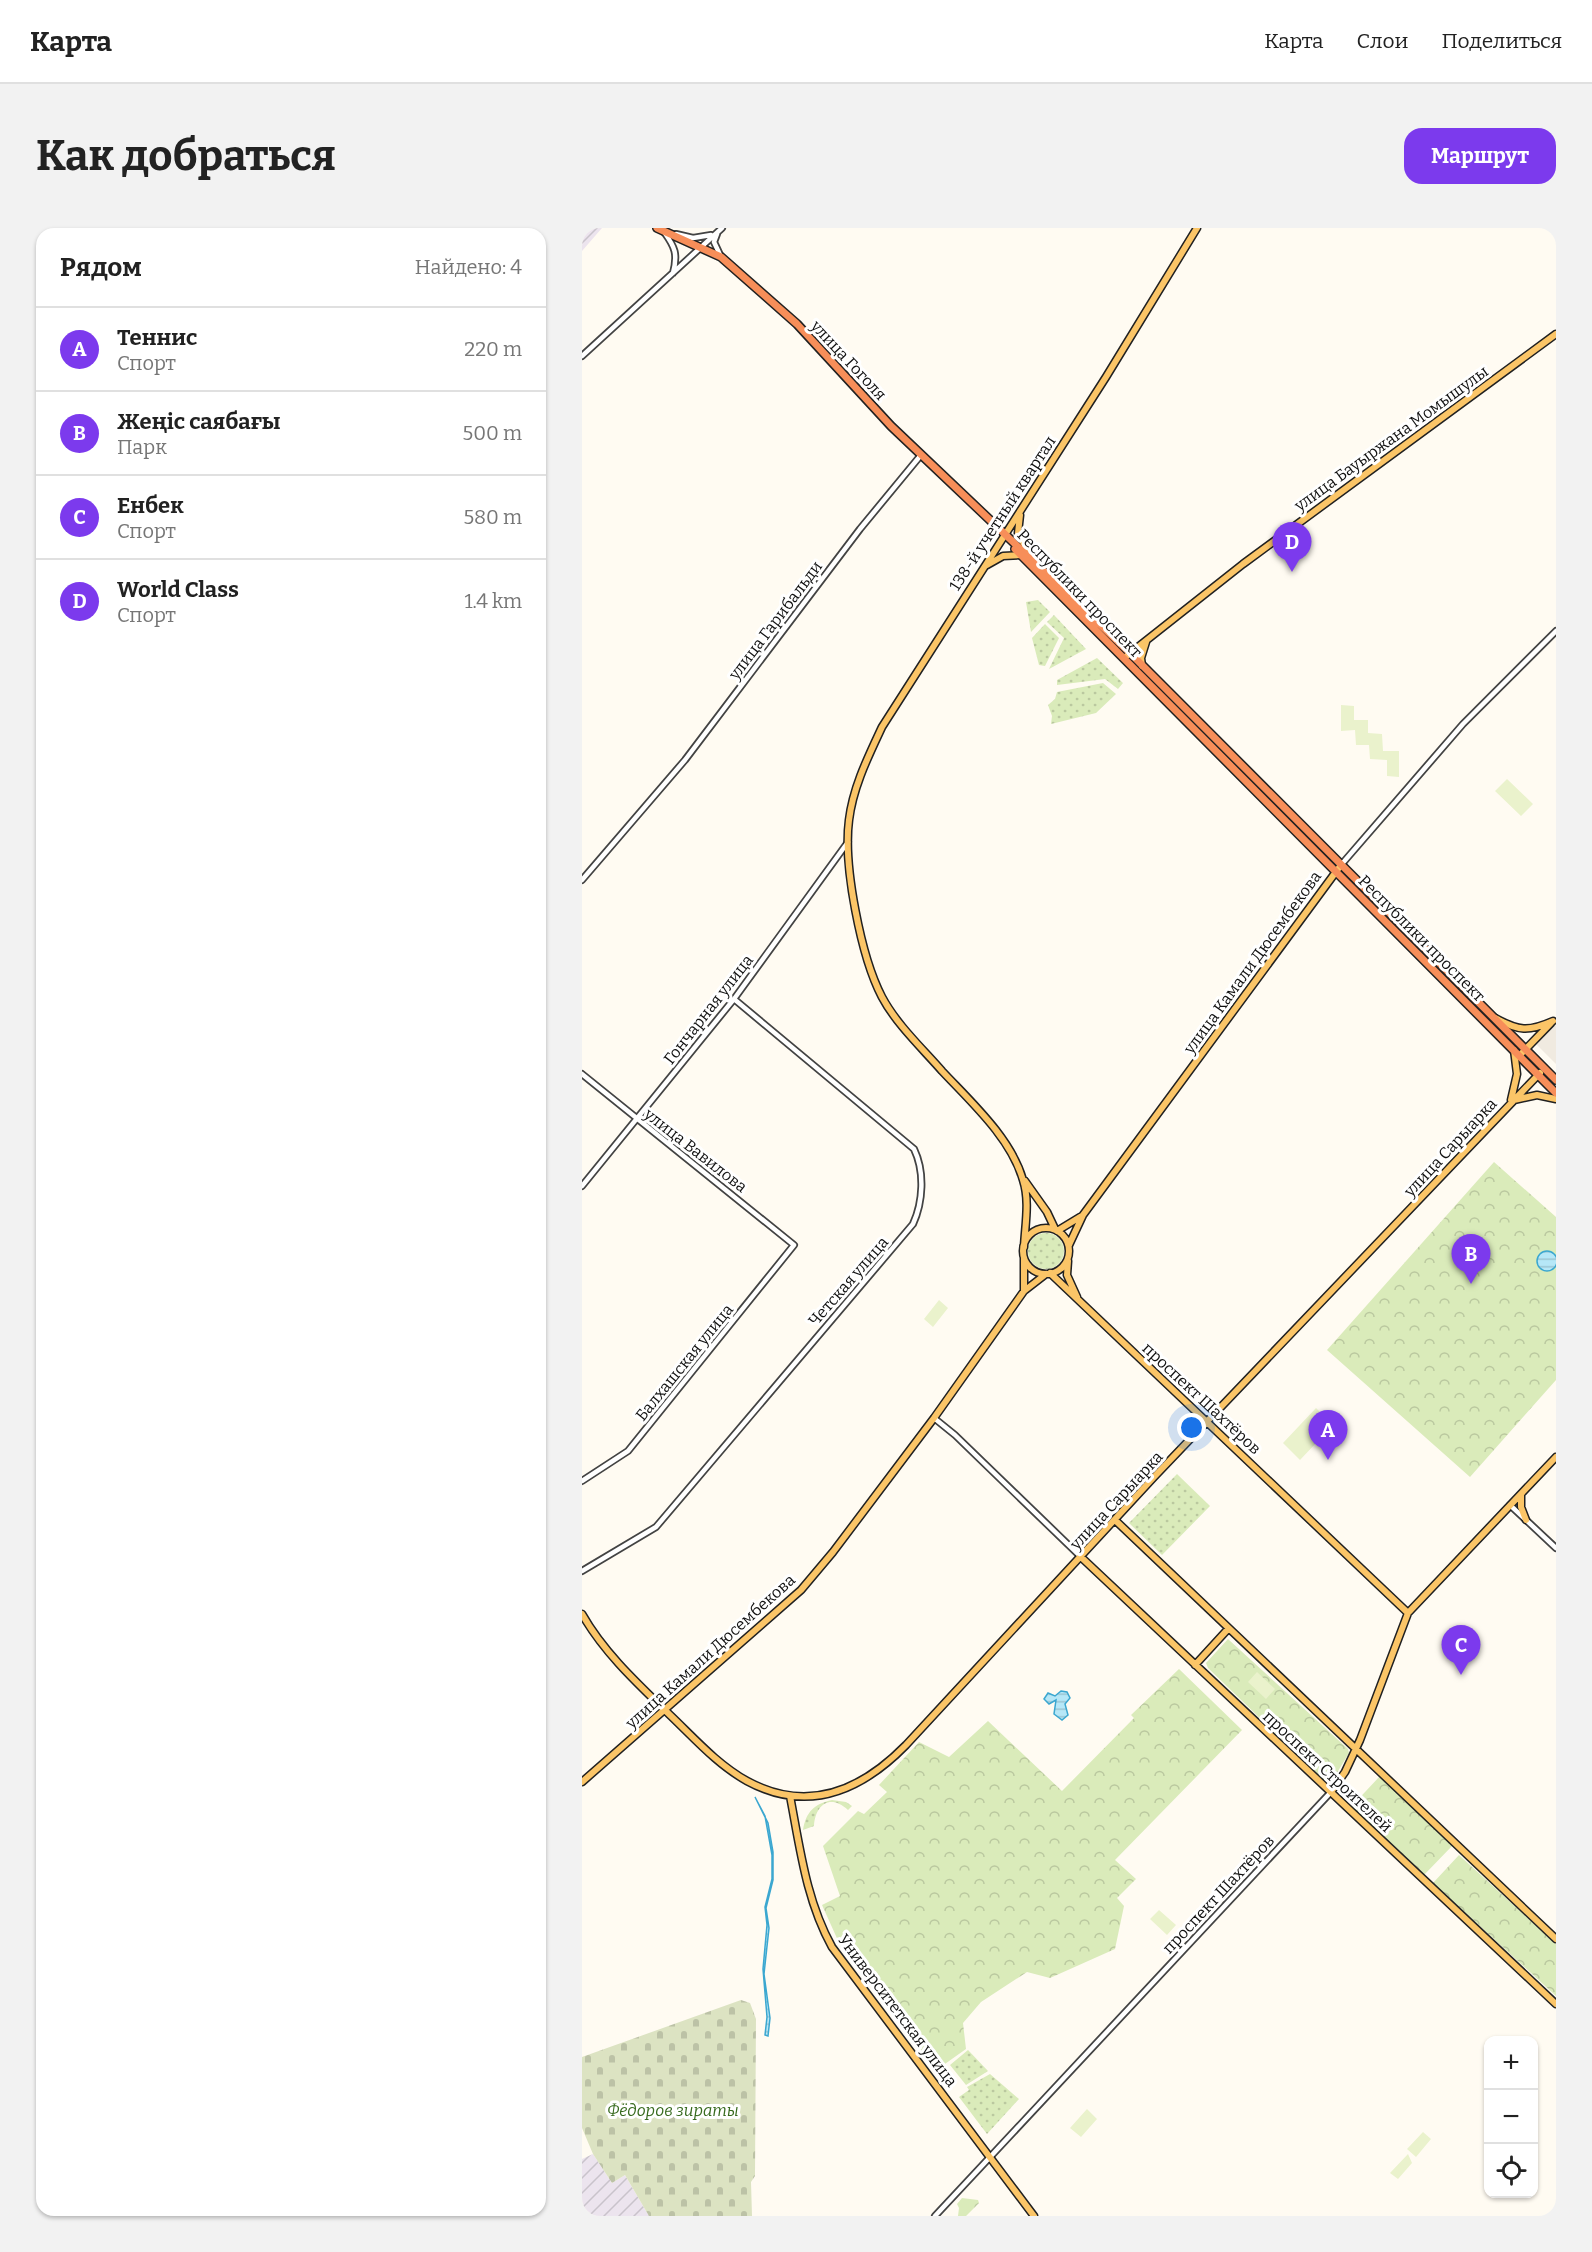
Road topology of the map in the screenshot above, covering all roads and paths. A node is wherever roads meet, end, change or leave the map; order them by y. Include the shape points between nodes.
1 (1197, 228) edge
2 (661, 230) edge
3 (720, 230) edge
4 (701, 247) junction
5 (721, 257) junction
6 (673, 273) junction
7 (1556, 334) edge
8 (582, 356) edge
9 (921, 455) junction
10 (1023, 507) junction
11 (1004, 535) junction
12 (1021, 555) junction
13 (1030, 556) junction
14 (980, 572) junction
15 (1556, 631) edge
16 (1147, 639) junction
17 (1123, 647) junction
18 (1127, 655) junction
19 (1143, 666) junction
20 (848, 842) junction
21 (1339, 868) junction
22 (582, 880) edge
23 (734, 999) junction
24 (1491, 1015) junction
25 (1555, 1019) edge
26 (1525, 1050) junction
27 (1517, 1053) junction
28 (1544, 1069) junction
29 (582, 1074) edge
30 (1538, 1075) junction
31 (1556, 1080) edge
32 (1556, 1094) edge
33 (1511, 1102) junction
34 (636, 1118) junction
35 (1023, 1178) junction
36 (582, 1186) edge
37 (1083, 1215) junction
38 (1056, 1230) junction
39 (794, 1245) joint
40 (1069, 1245) junction
41 (1024, 1251) junction
42 (1068, 1257) junction
43 (1048, 1273) junction
44 (1024, 1291) junction
45 (1080, 1302) junction
46 (934, 1418) junction
47 (1208, 1423) junction
48 (1556, 1457) edge
49 (582, 1481) edge
50 (1524, 1491) junction
51 (1510, 1505) junction
52 (1526, 1520) junction
53 (1116, 1521) junction
54 (1556, 1548) edge
55 (1082, 1557) junction
56 (582, 1570) edge
57 (1408, 1613) junction
58 (582, 1614) edge
59 (1228, 1629) junction
60 (1195, 1665) junction
61 (663, 1709) junction
62 (1356, 1749) junction
63 (582, 1782) edge
64 (1331, 1792) junction
65 (790, 1796) junction
66 (1556, 1939) edge
67 (1556, 2004) edge
68 (990, 2156) junction
69 (935, 2216) edge
70 (1034, 2216) edge

1 - 10 main road, 138-й учетный квартал
2 - 3 street via 693,238 709,237
2 - 4 highway, улица Гоголя
2 - 6 street via 676,249
3 - 4 street
3 - 5 street via 714,242
4 - 5 highway, улица Гоголя
4 - 6 street
5 - 9 highway, улица Гоголя via 803,330
6 - 8 street
7 - 16 main road, улица Бауыржана Момышулы
9 - 11 highway, улица Гоголя
9 - 22 street, улица Гарибальди via 860,529 686,760
10 - 11 main road, 138-й учетный квартал
10 - 13 main road via 1018,533
11 - 12 highway, Республики проспект
11 - 13 highway, Республики проспект
11 - 14 main road, 138-й учетный квартал
12 - 14 main road via 998,558
12 - 18 highway, Республики проспект
13 - 17 highway, Республики проспект
14 - 20 main road, 138-й учетный квартал via 882,727 860,776
15 - 21 street, улица Камали Дюсембекова via 1455,733
16 - 17 main road
16 - 18 main road, улица Бауыржана Момышулы
16 - 19 main road
17 - 18 highway, Республики проспект
18 - 19 highway, Республики проспект
18 - 21 highway, Республики проспект
19 - 21 highway, Республики проспект
20 - 23 street, Гончарная улица
20 - 35 main road, 138-й учетный квартал via 864,948 884,999 1005,1144
21 - 24 highway, Республики проспект
21 - 27 highway, Республики проспект
21 - 37 main road, улица Камали Дюсембекова
23 - 34 street, Гончарная улица
23 - 56 street, Четская улица via 914,1149 921,1207 913,1224 661,1522
24 - 25 main road via 1515,1028 1530,1029
24 - 26 highway, Республики проспект
25 - 26 main road
26 - 27 main road
26 - 28 highway, Республики проспект
27 - 30 highway, Республики проспект
27 - 33 main road
28 - 30 main road, улица Сарыарка
28 - 31 highway, Республики проспект
29 - 34 street, улица Вавилова
30 - 32 highway, Республики проспект
30 - 33 main road, улица Сарыарка
32 - 33 main road
33 - 47 main road, улица Сарыарка
34 - 36 street, Гончарная улица
34 - 39 street, улица Вавилова
35 - 38 main road
35 - 41 main road via 1027,1205
37 - 38 main road
37 - 40 main road
38 - 40 main road
38 - 41 main road via 1034,1232
39 - 49 street, Балхашская улица via 628,1451
40 - 42 main road
41 - 43 main road via 1032,1268
41 - 44 main road
42 - 43 main road via 1062,1268
42 - 45 main road via 1067,1275
43 - 44 main road, улица Камали Дюсембекова
43 - 45 main road, проспект Шахтёров
44 - 46 main road, улица Камали Дюсембекова
45 - 47 main road, проспект Шахтёров
46 - 55 street
46 - 61 main road, улица Камали Дюсембекова via 801,1590
47 - 53 main road, улица Сарыарка
47 - 57 main road, проспект Шахтёров
48 - 50 main road, проспект Шахтёров
50 - 51 main road, проспект Шахтёров
50 - 52 main road via 1520,1501
51 - 52 street
51 - 57 main road, проспект Шахтёров
52 - 54 street
53 - 55 main road, улица Сарыарка
53 - 59 main road
55 - 60 main road, проспект Строителей
55 - 65 main road, улица Сарыарка via 871,1777 846,1789 814,1797
57 - 62 main road, проспект Шахтёров
58 - 61 main road via 603,1647
59 - 60 main road
59 - 62 main road
60 - 64 main road, проспект Строителей
61 - 63 main road, улица Камали Дюсембекова
61 - 65 main road via 734,1772
62 - 64 main road, проспект Шахтёров
62 - 66 main road
64 - 67 main road, проспект Строителей
64 - 68 street, проспект Шахтёров
65 - 68 main road, Университетская улица via 806,1881 828,1940
68 - 69 street, проспект Шахтёров
68 - 70 main road, Университетская улица

